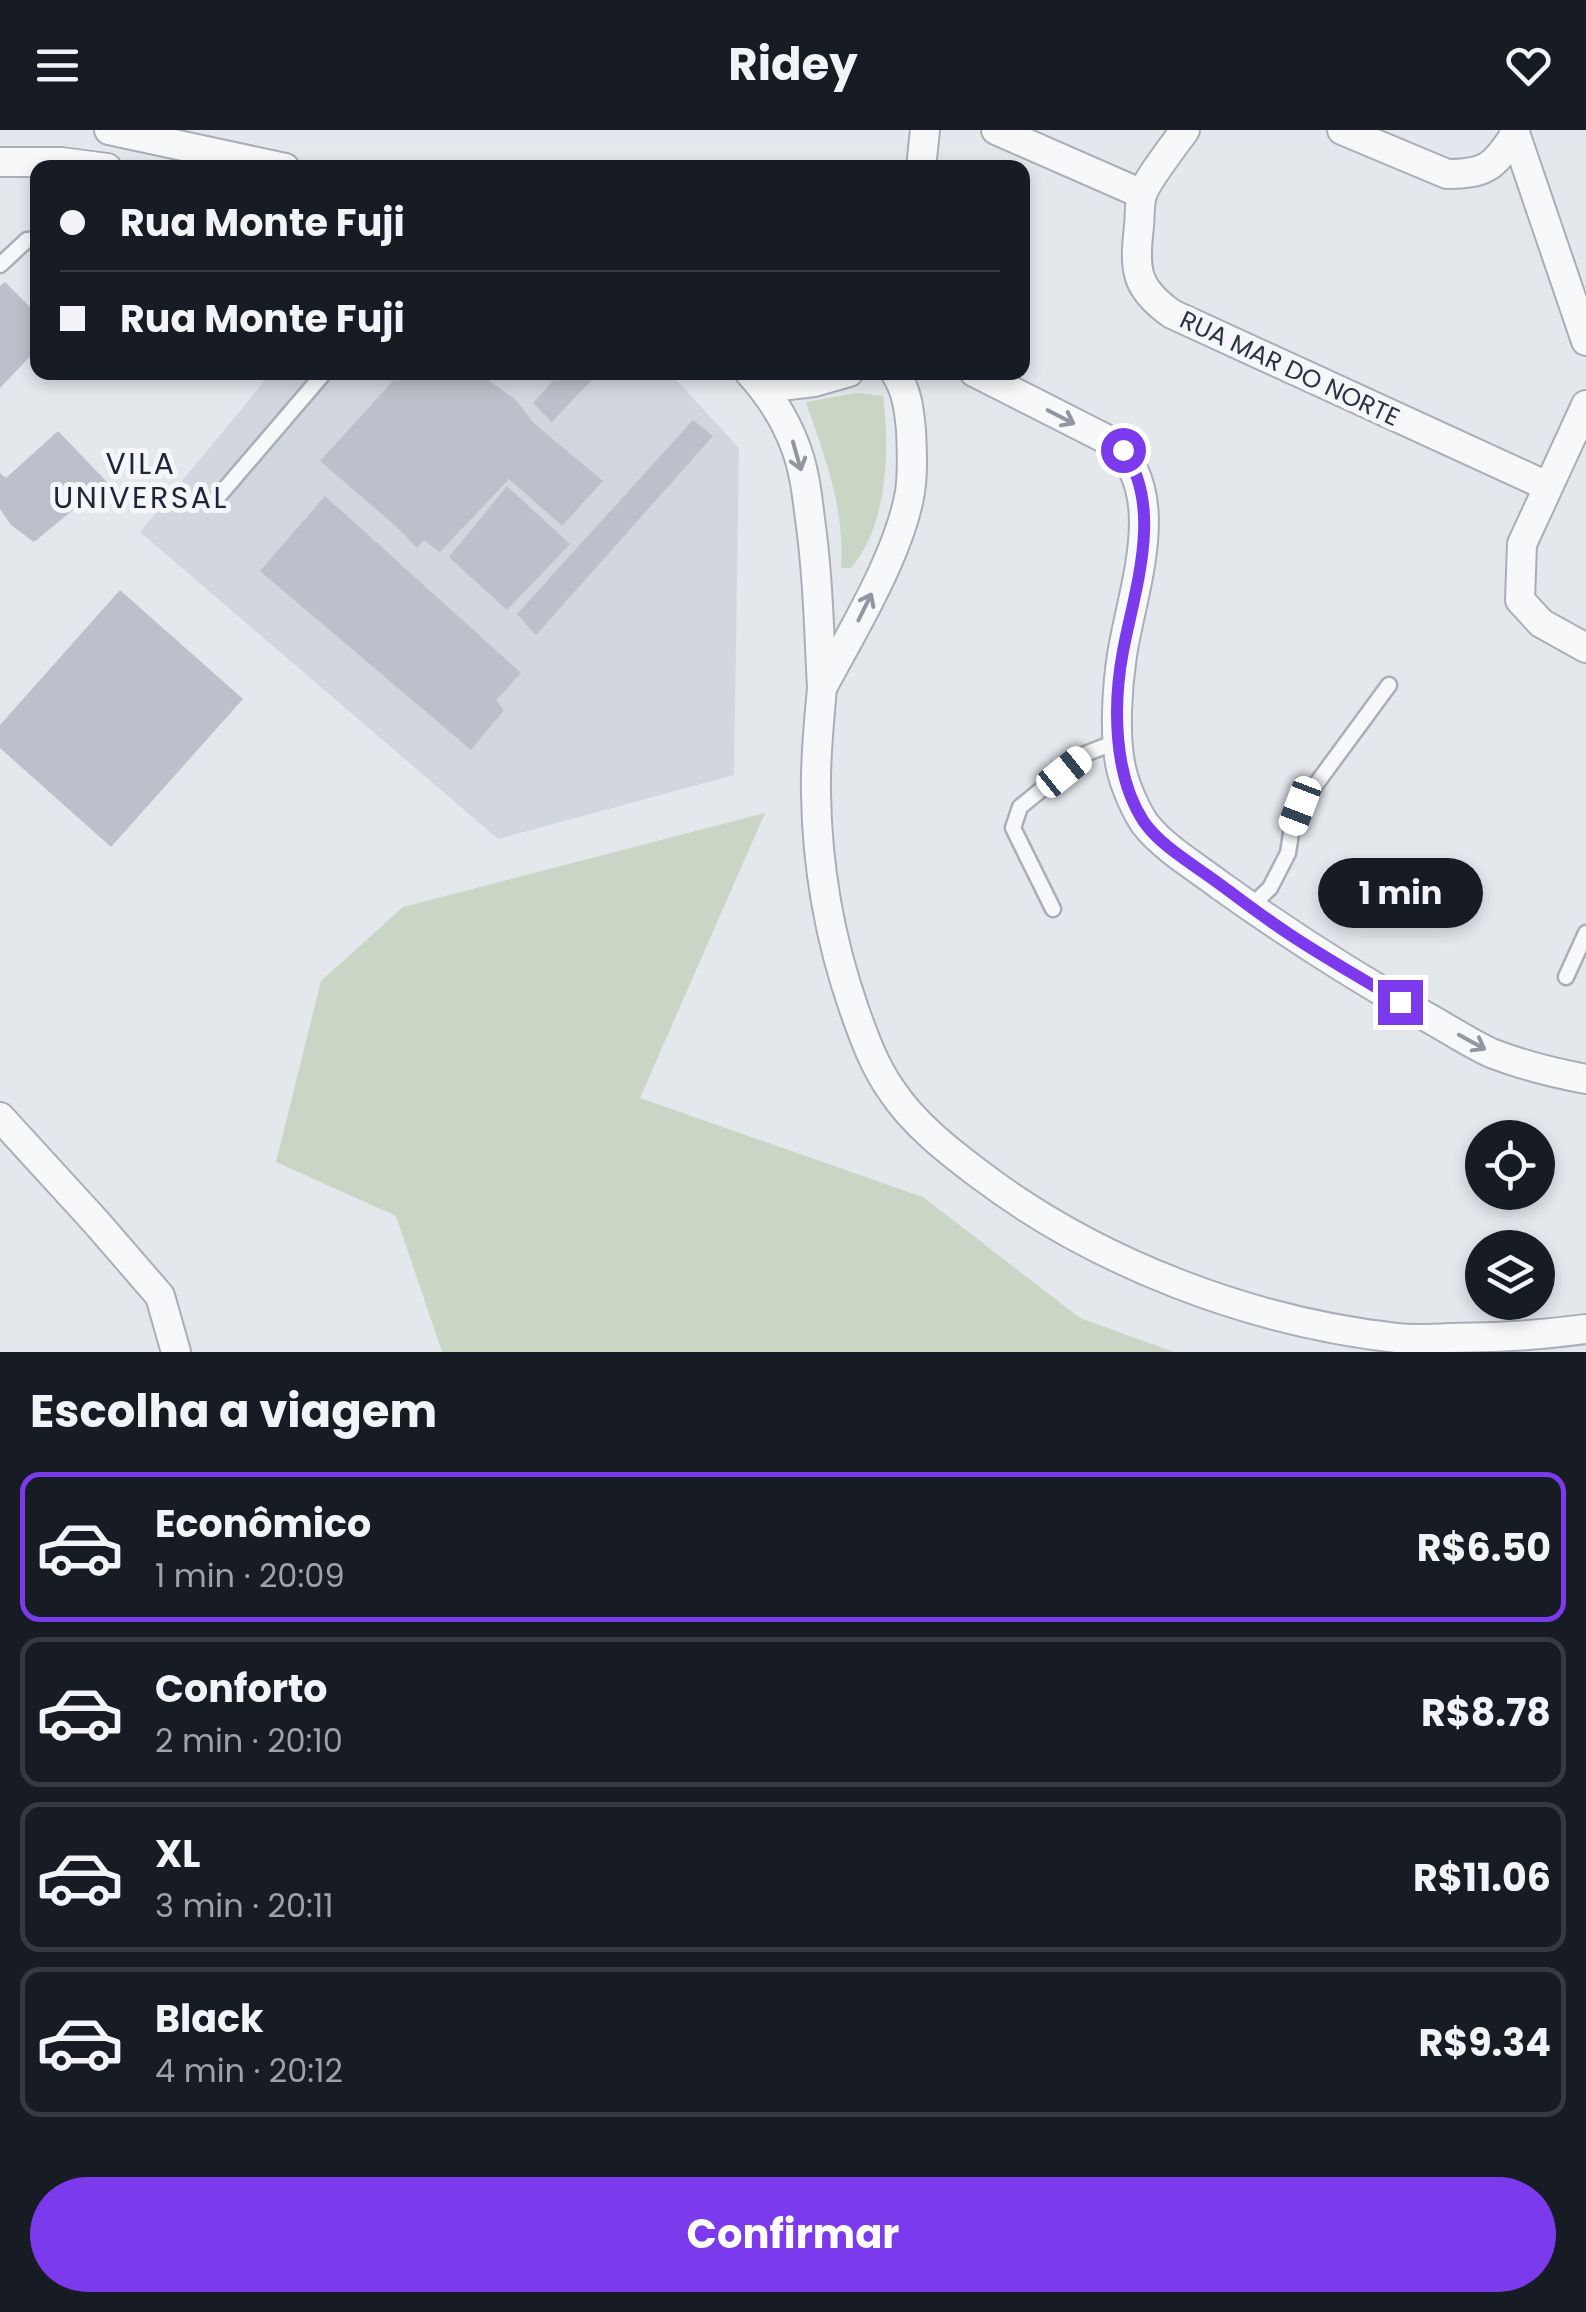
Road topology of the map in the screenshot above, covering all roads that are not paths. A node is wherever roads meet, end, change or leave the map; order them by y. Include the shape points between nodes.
1 (109, 130) edge
2 (925, 130) edge
3 (996, 130) edge
4 (1185, 130) edge
5 (1342, 130) edge
6 (1515, 133) edge
7 (248, 160) edge
8 (922, 160) edge
9 (0, 162) edge
10 (30, 165) edge
11 (1142, 194) junction
12 (30, 240) edge
13 (0, 264) edge
14 (1586, 341) edge
15 (318, 380) edge
16 (756, 380) edge
17 (821, 380) edge
18 (899, 380) edge
19 (990, 380) edge
20 (1586, 405) edge
21 (1547, 486) junction
22 (218, 496) dead end
23 (1586, 648) edge
24 (1390, 685) dead end
25 (822, 688) junction
26 (1119, 740) junction
27 (1250, 906) junction
28 (1053, 909) dead end
29 (1586, 934) edge
30 (1566, 977) dead end
31 (1586, 1079) edge
32 (0, 1117) edge
33 (1586, 1328) edge
34 (176, 1352) edge

1 - 7 street
2 - 8 street
3 - 11 street
4 - 11 street, RUA MAR DO NORTE
5 - 6 street via 1447,174 1494,165
6 - 14 street
9 - 10 street
11 - 21 street, RUA MAR DO NORTE via 1138,277 1154,302
12 - 13 lane
15 - 22 lane
16 - 17 street
16 -> 25 street via 796,446 806,491
25 -> 18 street via 896,542 910,494 910,409
19 -> 26 street via 1110,440 1132,463 1144,534 1122,657
20 - 21 street
21 - 23 street via 1522,544 1520,600 1540,623
24 - 27 lane via 1300,806 1288,853 1270,888
25 - 33 street via 816,796 822,873 844,981 892,1092 932,1138 1057,1226 1135,1266 1232,1302 1330,1329 1402,1339
26 - 27 street via 1121,769 1145,823
26 - 28 lane via 1085,754 1015,817 1013,828
27 -> 31 street via 1489,1052
29 - 30 lane
32 - 34 street via 160,1296

